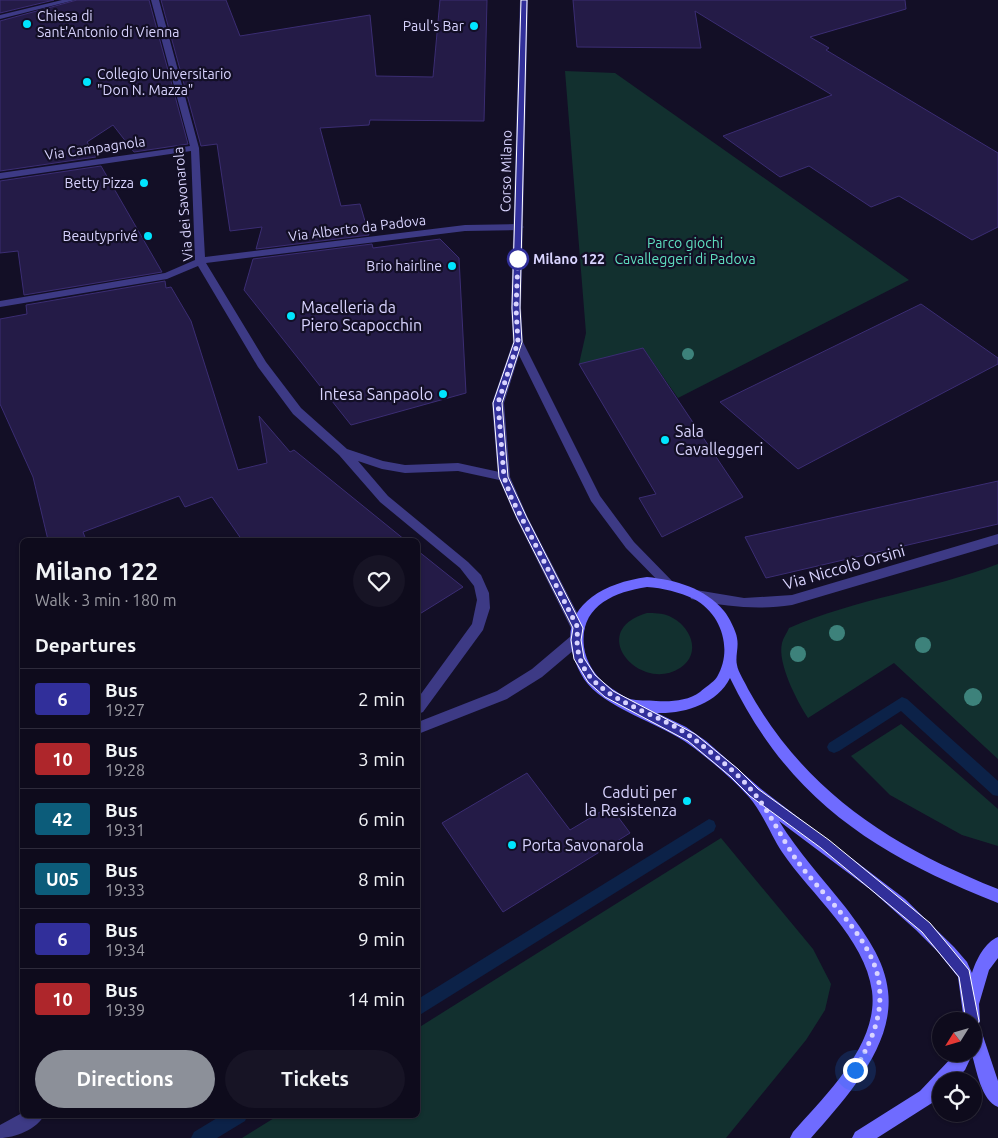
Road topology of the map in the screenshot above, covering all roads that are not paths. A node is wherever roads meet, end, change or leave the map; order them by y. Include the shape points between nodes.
1 (71, 0) edge
2 (155, 0) edge
3 (524, 0) edge
4 (0, 17) edge
5 (194, 148) junction
6 (0, 176) edge
7 (519, 227) junction
8 (200, 262) junction
9 (0, 304) edge
10 (518, 342) junction
11 (343, 452) junction
12 (504, 477) junction
13 (998, 539) edge
14 (670, 585) junction
15 (696, 595) junction
16 (577, 634) junction
17 (731, 667) junction
18 (420, 705) edge
19 (632, 705) junction
20 (420, 727) edge
21 (754, 793) junction
22 (998, 896) edge
23 (998, 945) edge
24 (971, 1012) edge
25 (972, 1012) edge
26 (982, 1060) edge
27 (960, 1062) edge
28 (951, 1072) edge
29 (932, 1091) edge
30 (998, 1098) edge
31 (30, 1118) edge
32 (0, 1135) edge
33 (799, 1138) edge
34 (861, 1138) edge

1 - 4 street
2 - 5 street, Via dei Savonarola
3 - 7 street, Corso Milano
5 - 6 street, Via Campagnola
5 - 8 street, Via dei Savonarola
7 - 8 street, Via Alberto da Padova via 465,228
7 - 10 street, Corso Milano
8 - 9 street, Via Alberto da Padova via 167,276
8 - 11 street, Via dei Savonarola via 262,364 297,411 314,430
10 - 12 street, Corso Milano via 498,403
10 - 14 street, Corso Milano via 595,498 630,545
11 - 12 street, Via dei Savonarola via 405,469 458,467
11 - 18 street, Via dei Savonarola via 384,499 464,564 476,576 482,589 484,613 478,626
12 - 16 street, Corso Milano
13 - 15 street, Via Niccolò Orsini via 784,601 739,604
14 - 15 main road
14 - 16 main road via 643,582 614,588 590,604
15 - 17 main road via 724,622 731,638
16 - 19 main road via 579,659 591,678 609,694
16 - 20 street via 537,673 502,695
17 - 19 main road via 719,686 690,705 651,709
17 - 22 main road via 744,697 778,746 858,824 918,860
19 - 21 main road via 692,738
21 - 24 main road via 825,844 926,928 965,975
21 - 33 main road via 797,861 867,949 878,976 880,1011 868,1046 848,1082
23 - 25 main road via 982,966 975,986
26 - 30 main road
27 - 28 main road
29 - 34 main road
31 - 32 street

